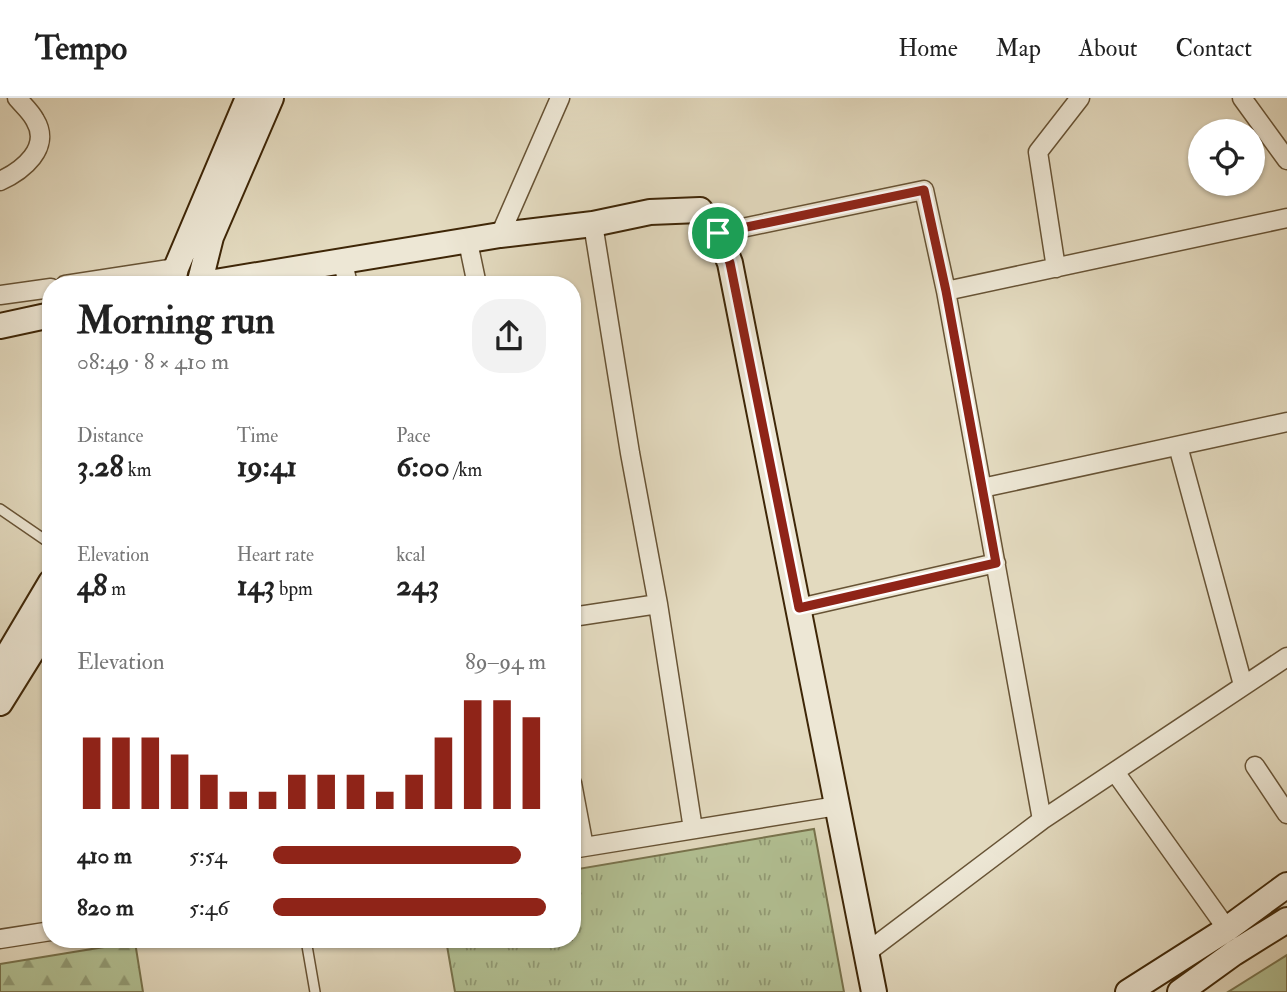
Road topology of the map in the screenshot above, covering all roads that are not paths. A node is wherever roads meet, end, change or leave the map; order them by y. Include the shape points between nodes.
1 (17, 98) edge
2 (248, 98) edge
3 (271, 98) edge
4 (560, 98) edge
5 (1080, 98) edge
6 (1242, 98) edge
7 (1287, 160) edge
8 (0, 181) edge
9 (1287, 218) edge
10 (593, 224) junction
11 (718, 233) junction
12 (500, 235) junction
13 (468, 242) junction
14 (1056, 268) junction
15 (346, 274) edge
16 (174, 276) edge
17 (200, 276) edge
18 (320, 276) edge
19 (475, 276) edge
20 (42, 289) edge
21 (946, 291) junction
22 (0, 295) edge
23 (42, 317) edge
24 (0, 326) edge
25 (1287, 422) edge
26 (1178, 446) junction
27 (982, 488) junction
28 (0, 509) edge
29 (42, 538) edge
30 (996, 563) junction
31 (42, 597) edge
32 (658, 604) junction
33 (799, 608) junction
34 (581, 616) edge
35 (42, 635) edge
36 (1287, 657) edge
37 (0, 668) edge
38 (1243, 685) junction
39 (0, 703) edge
40 (1255, 766) dead end
41 (1115, 772) junction
42 (837, 806) junction
43 (1287, 814) edge
44 (1042, 820) junction
45 (693, 829) junction
46 (581, 848) edge
47 (1287, 885) edge
48 (1287, 920) edge
49 (1227, 929) junction
50 (42, 932) edge
51 (0, 939) edge
52 (307, 948) edge
53 (866, 953) junction
54 (315, 992) edge
55 (874, 992) edge
56 (1128, 992) edge
57 (1180, 992) edge

1 - 8 street via 37,122 40,141 32,160
2 - 16 street
3 - 17 street via 211,237
4 - 12 street
5 - 14 street via 1038,152
6 - 7 street
9 - 14 street
10 - 11 street via 650,212 700,209
10 - 12 street
10 - 32 street
11 - 21 street via 924,190
11 - 33 street via 730,263
12 - 13 street
13 - 15 street
13 - 19 street
14 - 21 street
15 - 18 street
20 - 22 street
21 - 27 street
23 - 24 street
25 - 26 street
26 - 27 street
26 - 38 street
27 - 30 street
28 - 29 lane
30 - 33 street
30 - 44 street
31 - 37 street
32 - 34 street
32 - 45 street
33 - 42 street
35 - 39 street
36 - 38 street
38 - 41 street
40 - 43 street
41 - 44 street
41 - 49 street
42 - 45 street
42 - 53 street
44 - 53 street
45 - 46 street
47 - 49 street
48 - 57 street
49 - 56 street
50 - 51 street
52 - 54 lane
53 - 55 street

